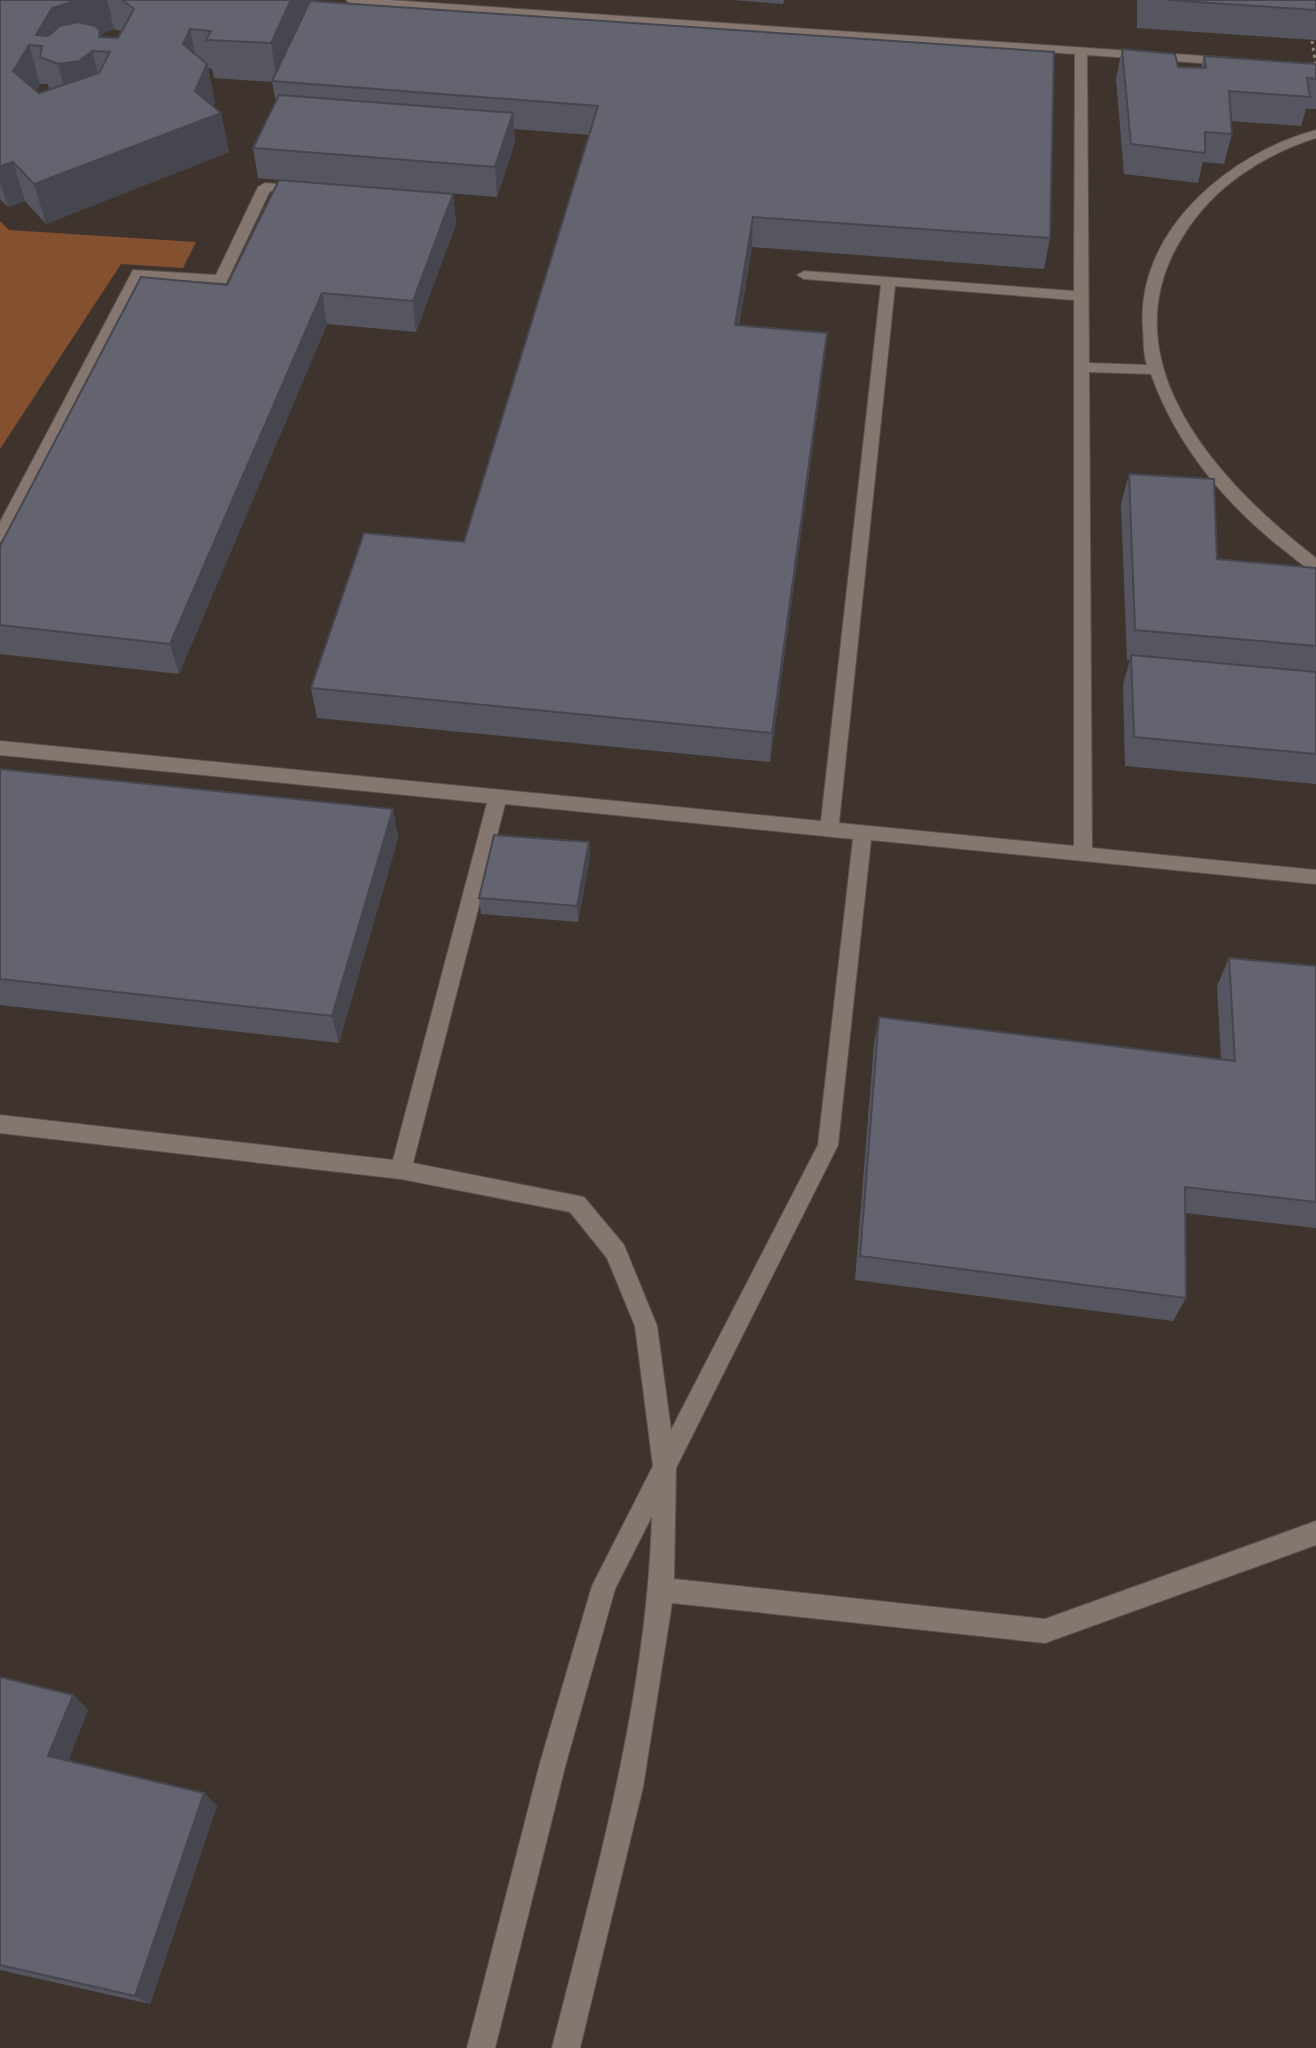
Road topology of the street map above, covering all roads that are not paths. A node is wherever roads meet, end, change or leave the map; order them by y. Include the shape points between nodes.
1 (614, 0) edge
2 (351, 1) edge
3 (608, 19) junction
4 (1081, 51) junction
5 (1238, 61) edge
6 (1316, 134) edge
7 (312, 191) edge
8 (804, 275) dead end
9 (888, 282) junction
10 (1082, 296) junction
11 (1082, 367) junction
12 (1154, 370) junction
13 (0, 537) edge
14 (1316, 566) edge
15 (0, 748) edge
16 (498, 796) junction
17 (829, 829) junction
18 (863, 832) junction
19 (1083, 854) junction
20 (1316, 877) edge
21 (0, 1124) edge
22 (401, 1170) junction
23 (665, 1471) junction
24 (1316, 1533) edge
25 (662, 1590) junction
26 (481, 2048) edge
27 (566, 2048) edge

1 - 3 lane
2 - 3 lane
3 - 4 lane
4 - 5 lane
4 - 10 lane
6 - 12 lane via 1255,160 1211,191 1177,228 1155,271 1147,318
7 - 13 lane via 265,187 221,280 138,273
8 - 9 lane
9 - 10 lane
9 - 17 lane
10 - 11 lane
11 - 12 lane
11 - 19 lane
12 - 14 lane via 1179,427 1222,486 1282,543
15 - 16 lane
16 - 17 lane
16 - 22 lane
17 - 18 lane
18 - 19 lane
18 - 23 lane via 828,1145
19 - 20 lane
21 - 22 lane
22 - 23 lane via 576,1204 616,1252 646,1326
23 - 25 lane
23 - 26 lane via 604,1586
24 - 25 lane via 1045,1631
25 - 27 lane via 630,1787

